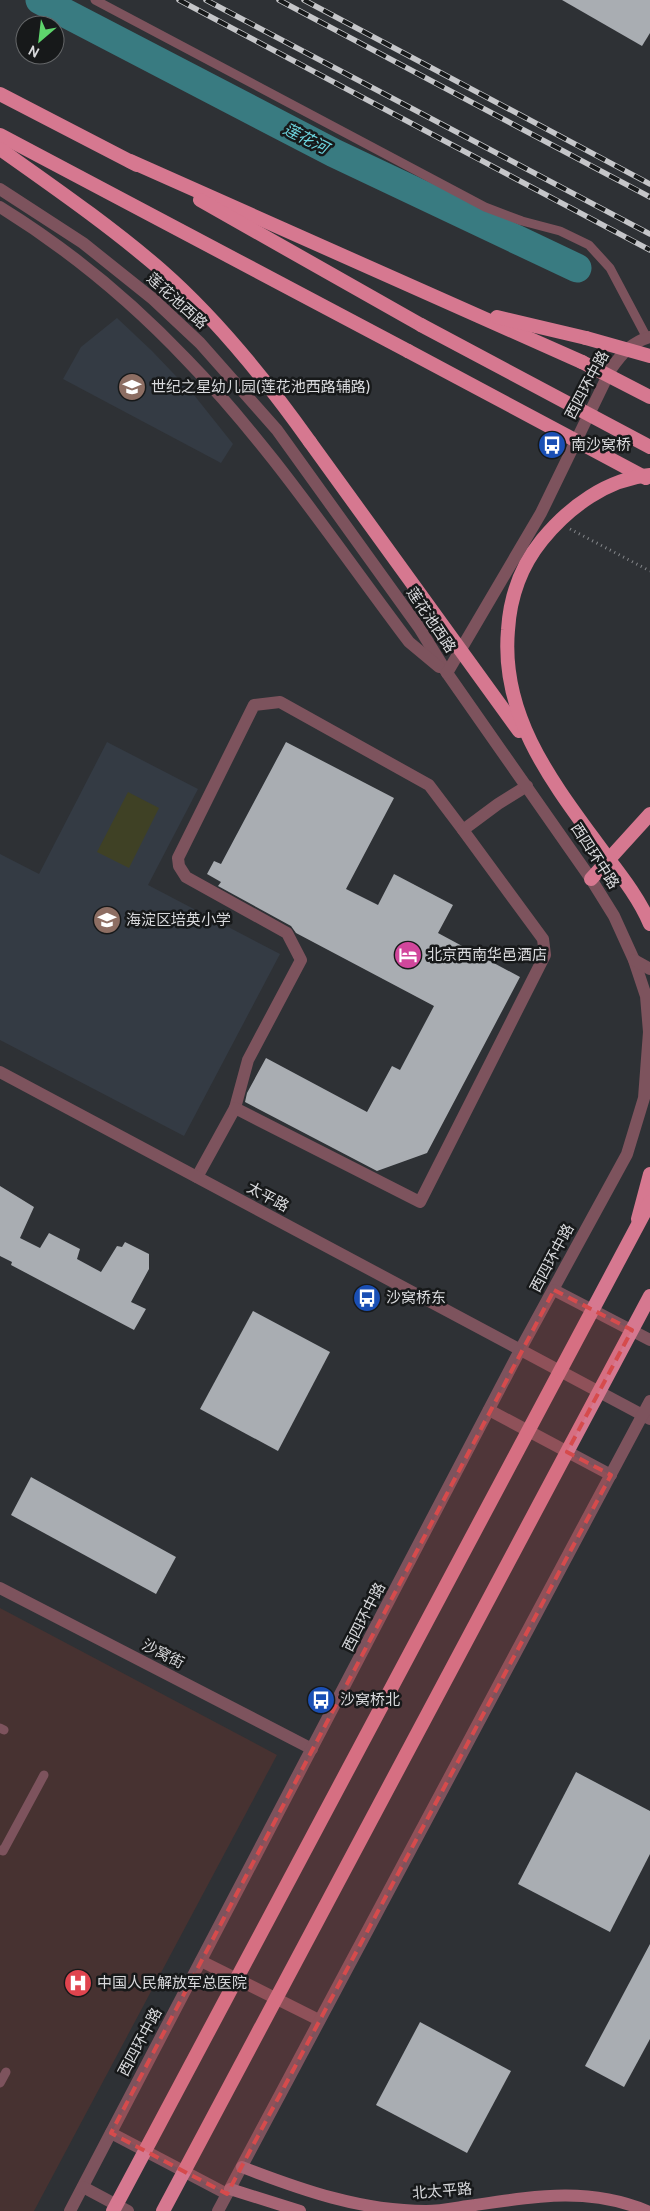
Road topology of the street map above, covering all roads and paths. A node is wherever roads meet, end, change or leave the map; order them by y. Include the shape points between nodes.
1 (95, 0) edge
2 (0, 94) edge
3 (0, 134) edge
4 (0, 149) edge
5 (130, 161) junction
6 (0, 190) edge
7 (0, 207) edge
8 (464, 308) junction
9 (649, 337) edge
10 (650, 356) edge
11 (650, 397) edge
12 (650, 447) edge
13 (650, 475) edge
14 (650, 480) edge
15 (566, 527) dead end
16 (650, 571) edge
17 (447, 673) junction
18 (535, 753) junction
19 (527, 786) junction
20 (650, 814) edge
21 (463, 830) junction
22 (591, 879) junction
23 (650, 924) edge
24 (634, 960) junction
25 (650, 969) edge
26 (0, 1072) edge
27 (236, 1108) junction
28 (650, 1174) edge
29 (197, 1177) junction
30 (650, 1202) edge
31 (635, 1230) junction
32 (554, 1290) junction
33 (650, 1296) edge
34 (650, 1340) edge
35 (520, 1350) junction
36 (650, 1401) edge
37 (489, 1410) junction
38 (646, 1417) edge
39 (611, 1475) junction
40 (0, 1588) edge
41 (312, 1749) junction
42 (44, 1775) dead end
43 (0, 1850) edge
44 (201, 1961) junction
45 (319, 2020) junction
46 (6, 2072) dead end
47 (0, 2083) edge
48 (111, 2133) junction
49 (242, 2166) junction
50 (83, 2187) junction
51 (229, 2192) junction
52 (70, 2211) edge
53 (113, 2211) edge
54 (128, 2211) edge
55 (163, 2211) edge
56 (218, 2211) edge
57 (300, 2211) edge
58 (647, 2211) edge

1 - 9 lane via 485,207 560,231 582,242 610,268
2 - 5 highway
3 - 14 highway, bridge
4 - 18 highway, bridge via 101,221 162,272 219,327 276,394
5 - 8 highway
5 - 12 highway, bridge via 421,325
6 - 17 street, 莲花池西路 via 83,243 153,299 200,343 277,430 420,629
7 - 17 street, 莲花池西路 via 105,283 188,360 258,441 409,642
8 - 10 highway, bridge
8 - 11 highway, bridge
9 - 17 street, 西四环中路 via 633,344 611,369 541,513
13 - 18 highway, bridge via 612,485 582,501 558,521 536,547 521,573 510,607 506,644 518,715
15 - 16 path
17 - 19 street, 西四环中路
18 - 23 highway, bridge via 626,883
19 - 21 street
19 - 22 street, 西四环中路
20 - 22 highway
21 - 27 street via 543,939 545,955 420,1202
21 - 27 street via 429,784 280,702 254,705 178,858 186,877 287,933 301,960 248,1060
22 - 24 street, 西四环中路 via 614,916
24 - 25 street
24 - 32 street, 西四环中路 via 646,996 650,1032 644,1098 627,1154
26 - 29 street, 太平路
27 - 29 street
28 - 31 highway, bridge
29 - 35 street, 太平路
30 - 31 highway, bridge
31 - 53 highway, bridge
32 - 34 street
32 - 35 street, 西四环中路
33 - 55 highway, bridge
35 - 37 street, 西四环中路
35 - 38 street, 太平路
36 - 38 street
37 - 39 street
37 - 41 street, 西四环中路
38 - 39 street
39 - 45 street
40 - 41 street, 沙窝街
41 - 44 street, 西四环中路
42 - 43 lane via 3,1852
44 - 45 street
44 - 48 street, 西四环中路
45 - 49 street
46 - 47 lane
48 - 50 street, 西四环中路
48 - 51 street
49 - 51 street
49 - 58 main road, 北太平路 via 298,2189 344,2202 387,2209 428,2211 563,2194 589,2196
50 - 52 street, 西四环中路
50 - 54 street
51 - 56 street
51 - 57 main road

